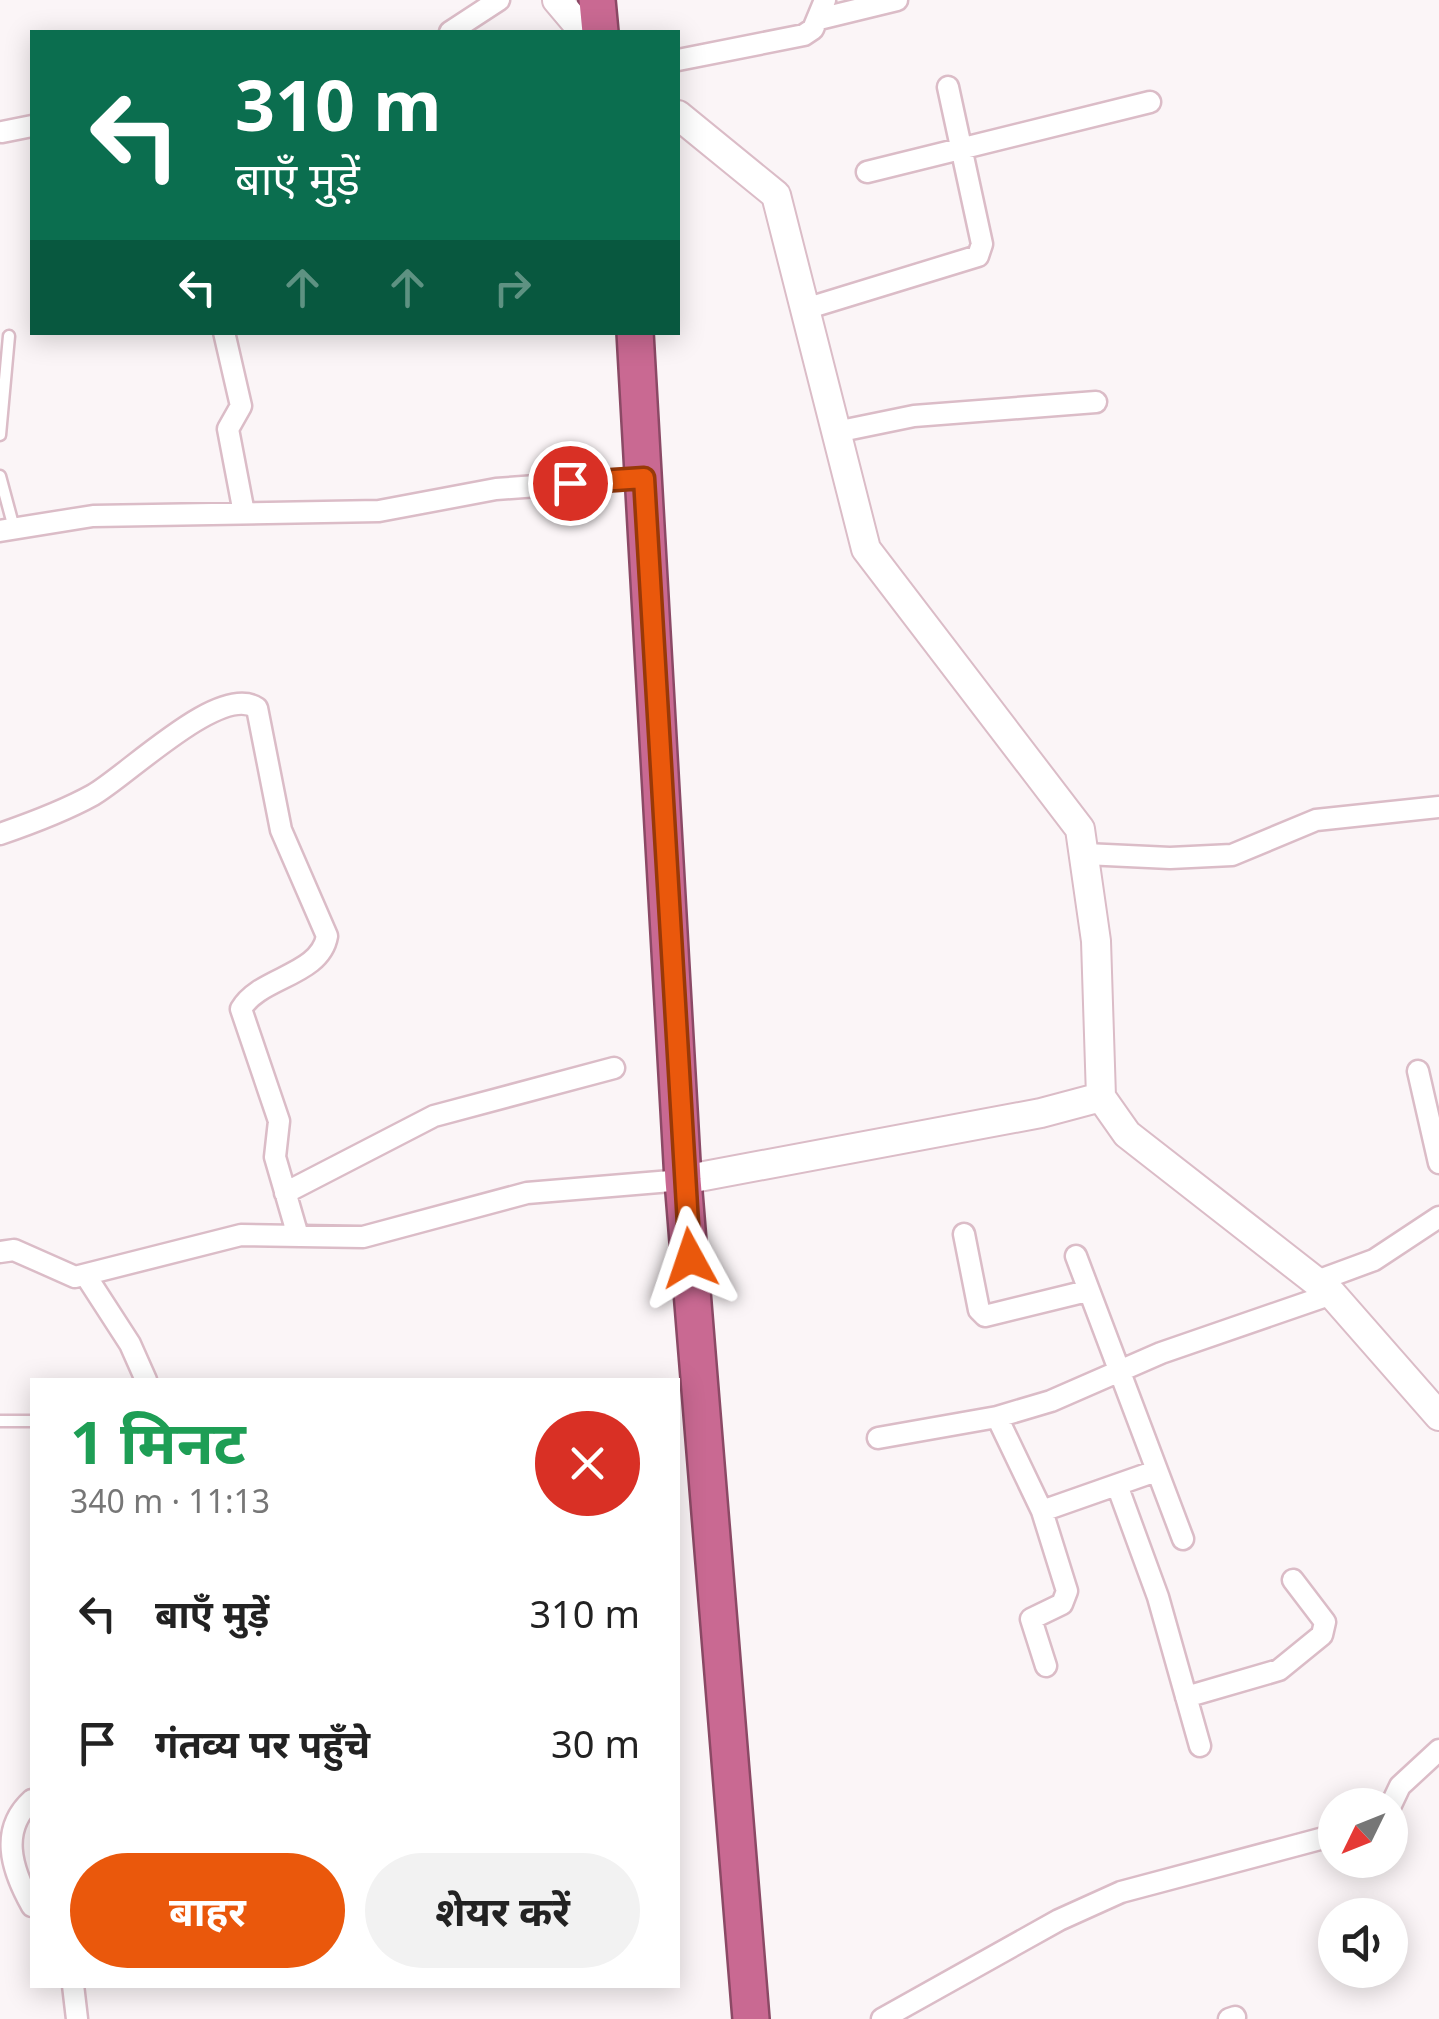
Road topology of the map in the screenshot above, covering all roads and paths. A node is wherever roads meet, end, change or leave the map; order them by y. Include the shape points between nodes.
1 (499, 0) edge
2 (557, 0) edge
3 (597, 0) edge
4 (898, 0) edge
5 (822, 9) edge
6 (453, 30) edge
7 (582, 30) edge
8 (600, 30) edge
9 (680, 60) edge
10 (948, 87) dead end
11 (1150, 102) dead end
12 (680, 117) edge
13 (30, 126) edge
14 (2, 132) edge
15 (964, 151) junction
16 (866, 172) dead end
17 (804, 309) junction
18 (225, 335) edge
19 (635, 335) edge
20 (8, 336) dead end
21 (1096, 402) dead end
22 (836, 432) junction
23 (0, 435) edge
24 (0, 476) edge
25 (644, 478) junction
26 (244, 513) junction
27 (7, 530) edge
28 (1439, 807) edge
29 (0, 834) edge
30 (1084, 847) junction
31 (614, 1068) dead end
32 (1418, 1071) dead end
33 (1101, 1097) junction
34 (1439, 1164) edge
35 (683, 1180) junction
36 (285, 1193) junction
37 (1439, 1217) edge
38 (964, 1234) dead end
39 (298, 1236) junction
40 (0, 1252) edge
41 (1076, 1256) dead end
42 (86, 1276) junction
43 (1324, 1287) junction
44 (1088, 1291) junction
45 (1117, 1372) junction
46 (145, 1378) edge
47 (998, 1416) junction
48 (1439, 1416) edge
49 (0, 1420) edge
50 (30, 1421) edge
51 (878, 1438) dead end
52 (1156, 1471) junction
53 (1117, 1485) junction
54 (1042, 1511) junction
55 (1183, 1539) dead end
56 (1293, 1580) dead end
57 (1046, 1666) dead end
58 (1186, 1697) junction
59 (1200, 1746) dead end
60 (1439, 1750) edge
61 (1399, 1788) edge
62 (30, 1801) edge
63 (1318, 1840) edge
64 (30, 1902) edge
65 (73, 1988) edge
66 (77, 2019) edge
67 (751, 2019) edge
68 (882, 2019) edge

1 - 6 street
2 - 7 main road
3 - 8 highway
4 - 5 street
5 - 9 street via 804,35
10 - 15 street
11 - 15 street
12 - 17 main road via 776,195
13 - 14 street
15 - 16 street
15 - 17 street via 982,244 978,256
17 - 22 main road
18 - 26 street via 241,406 228,432
19 - 25 highway
20 - 23 lane
21 - 22 street via 951,412
22 - 30 main road via 866,548
24 - 27 lane
25 - 26 street via 496,490 379,511
25 - 35 highway
26 - 27 street via 93,516
28 - 30 street via 1316,820 1222,856
29 - 36 street via 91,796 205,714 236,704 258,708 281,830 326,936 313,959 241,1009 279,1121 275,1157
30 - 33 main road via 1096,941
31 - 36 street via 434,1116
32 - 34 street
33 - 35 main road
33 - 43 main road via 1127,1134
35 - 39 street via 527,1194 363,1237
35 - 67 highway
36 - 39 street
37 - 43 street
38 - 44 street via 984,1316
39 - 42 street via 241,1235
40 - 42 street via 14,1250 64,1274
41 - 44 street
42 - 46 street
43 - 45 street
43 - 48 main road
44 - 45 street
45 - 47 street
45 - 52 street
47 - 51 street
47 - 54 street
49 - 50 lane
52 - 53 street
52 - 55 street
53 - 54 street
53 - 58 street
54 - 57 street via 1067,1591 1062,1604 1031,1620
56 - 58 street via 1325,1622 1322,1635 1279,1670
58 - 59 street
60 - 61 street
62 - 64 street via 9,1816 2,1835
63 - 68 street via 1091,1904
65 - 66 street

